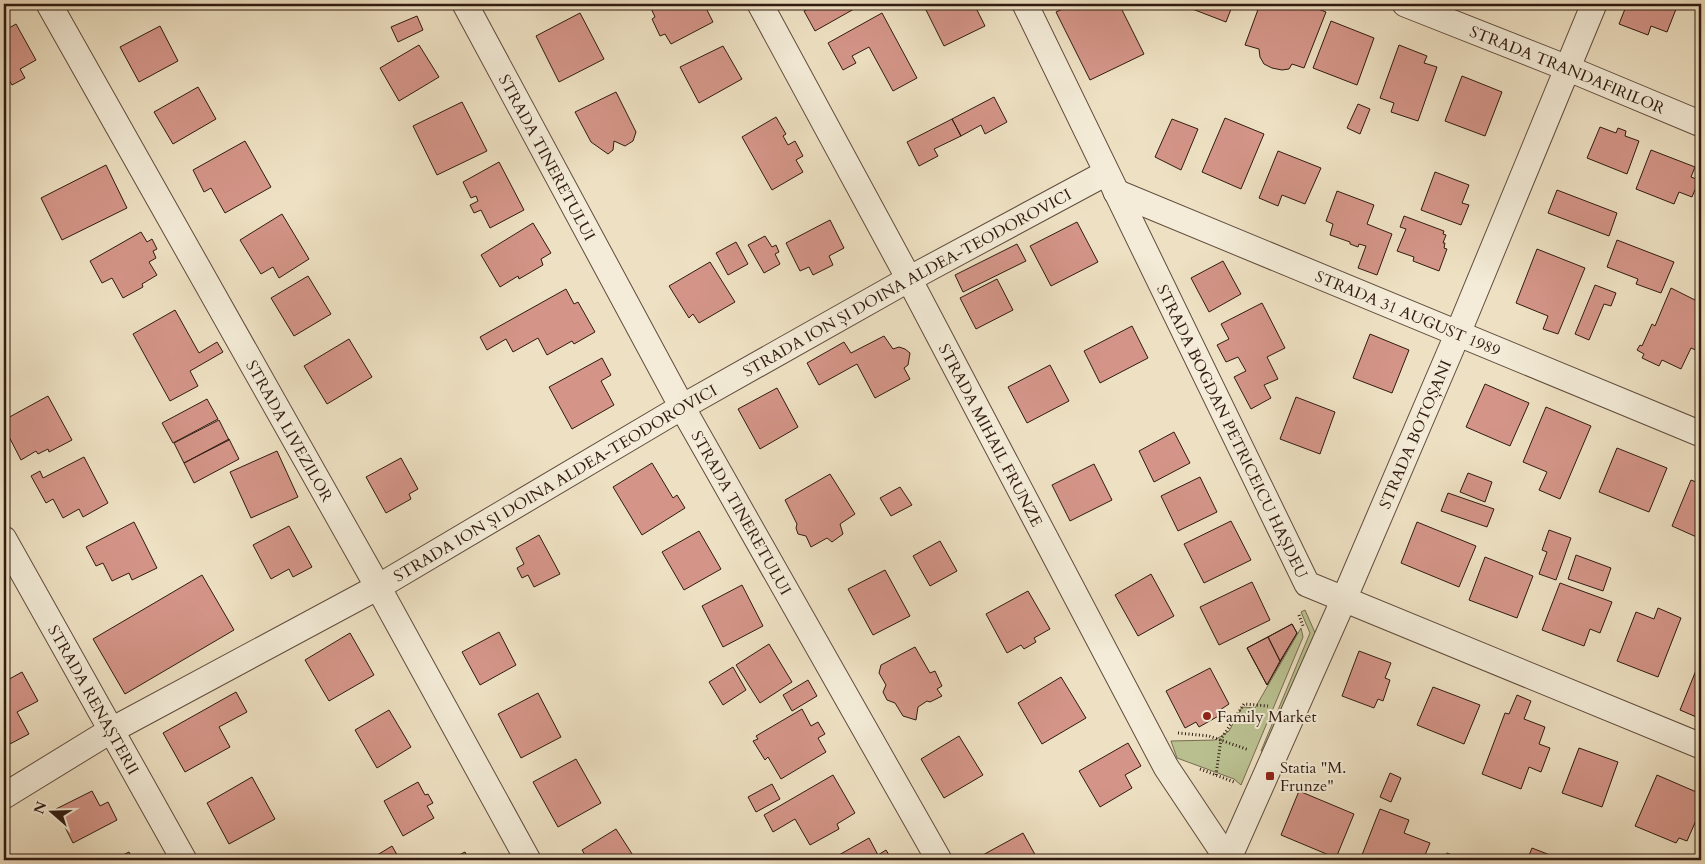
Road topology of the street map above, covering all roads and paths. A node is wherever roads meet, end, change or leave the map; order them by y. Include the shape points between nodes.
1 (48, 4) edge
2 (465, 4) edge
3 (760, 4) edge
4 (1025, 4) edge
5 (1404, 4) edge
6 (1594, 4) edge
7 (1567, 68) junction
8 (1701, 124) edge
9 (1111, 183) junction
10 (909, 279) junction
11 (1458, 333) junction
12 (682, 407) junction
13 (1701, 434) edge
14 (4, 539) edge
15 (378, 588) junction
16 (1344, 599) junction
17 (1276, 707) dead end
18 (1172, 726) dead end
19 (110, 731) junction
20 (1221, 739) junction
21 (1701, 746) edge
22 (1256, 753) dead end
23 (1216, 775) dead end
24 (4, 796) edge
25 (184, 860) edge
26 (528, 860) edge
27 (939, 860) edge
28 (1228, 860) edge

1 - 15 street, STRADA LIVEZILOR
2 - 12 street, STRADA TINERETULUI
3 - 10 street, STRADA MIHAIL FRUNZE
4 - 9 street, STRADA BOGDAN PETRICEICU HAȘDEU
5 - 7 street, STRADA TRANDAFIRILOR
6 - 7 street, STRADA BOTOȘANI
7 - 8 street, STRADA TRANDAFIRILOR
7 - 11 street, STRADA BOTOȘANI
9 - 10 street, STRADA ION ȘI DOINA ALDEA-TEODOROVICI
9 - 11 street, STRADA 31 AUGUST 1989
9 - 16 street, STRADA BOGDAN PETRICEICU HAȘDEU via 1307,584
10 - 12 street, STRADA ION ȘI DOINA ALDEA-TEODOROVICI
10 - 28 street, STRADA MIHAIL FRUNZE via 1166,767
11 - 13 street, STRADA 31 AUGUST 1989
11 - 16 street, STRADA BOTOȘANI
12 - 15 street, STRADA ION ȘI DOINA ALDEA-TEODOROVICI
12 - 27 street, STRADA TINERETULUI
14 - 19 street, STRADA RENAȘTERII
15 - 19 street, STRADA ION ȘI DOINA ALDEA-TEODOROVICI
15 - 26 street, STRADA LIVEZILOR
16 - 21 street, STRADA BOGDAN PETRICEICU HAȘDEU
16 - 28 street, STRADA BOTOȘANI
17 - 20 path via 1244,704
18 - 20 path via 1176,733
19 - 24 street, STRADA ION ȘI DOINA ALDEA-TEODOROVICI
19 - 25 street, STRADA RENAȘTERII
20 - 22 path
20 - 23 path

